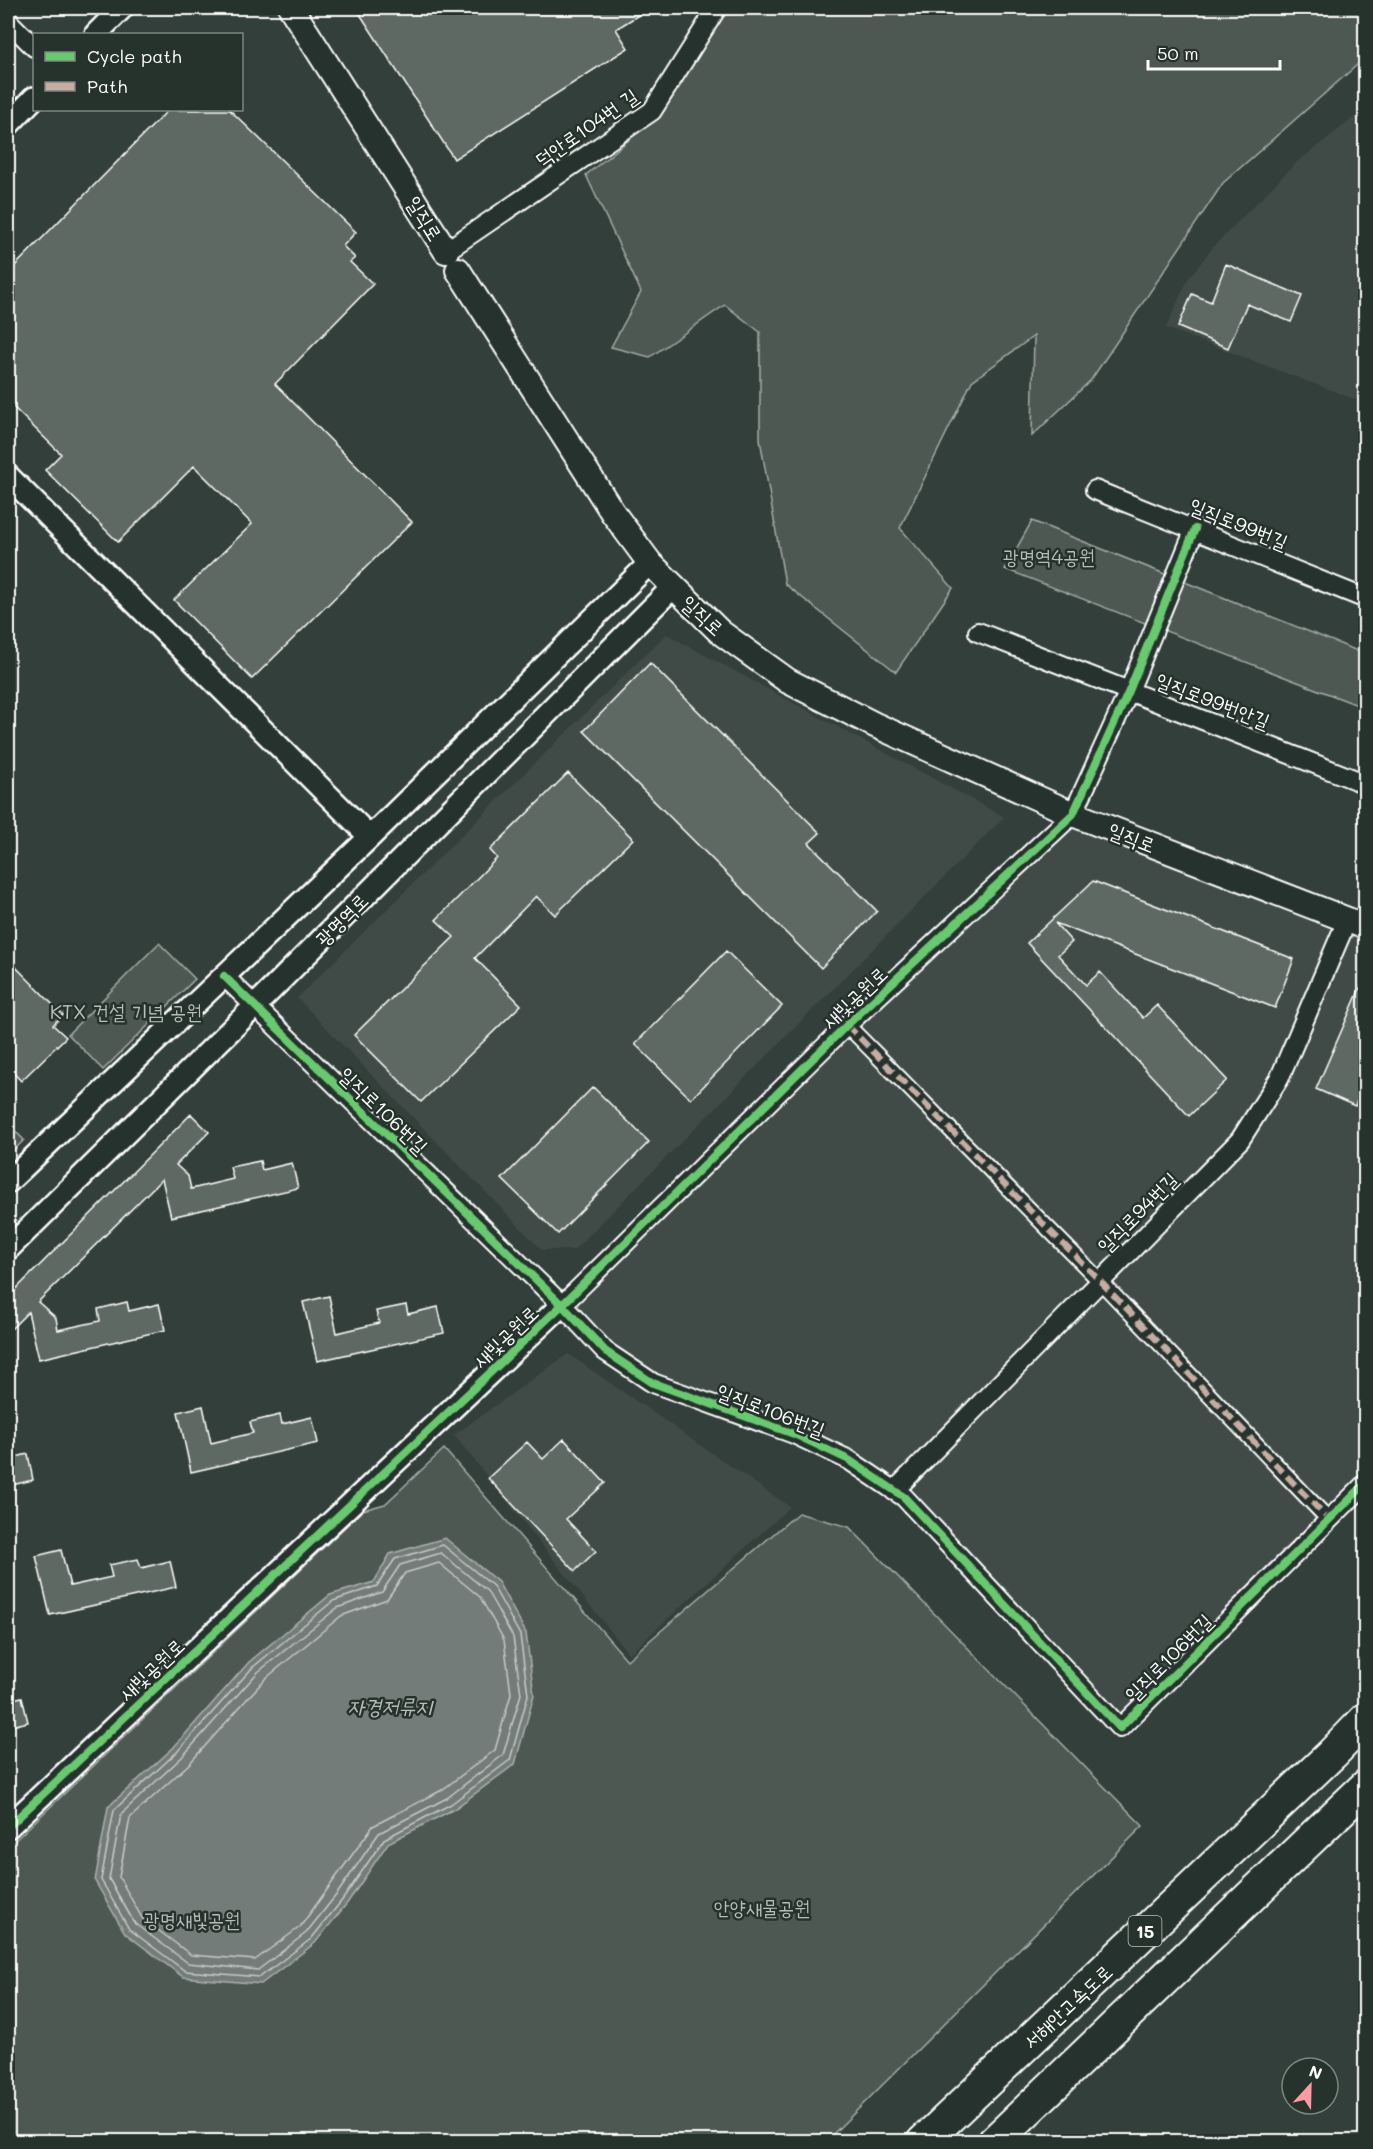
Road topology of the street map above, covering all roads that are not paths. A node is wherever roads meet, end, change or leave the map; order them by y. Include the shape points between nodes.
1 (122, 8) edge
2 (291, 8) edge
3 (717, 8) edge
4 (8, 21) edge
5 (97, 33) edge
6 (33, 46) edge
7 (33, 99) edge
8 (8, 125) edge
9 (452, 261) junction
10 (10, 483) edge
11 (1095, 490) dead end
12 (1195, 529) junction
13 (650, 563) junction
14 (673, 587) junction
15 (1365, 600) edge
16 (978, 632) dead end
17 (1129, 691) junction
18 (1365, 784) edge
19 (1073, 814) junction
20 (370, 837) junction
21 (1356, 923) edge
22 (224, 976) junction
23 (254, 1007) junction
24 (847, 1025) junction
25 (8, 1182) edge
26 (8, 1249) edge
27 (1100, 1281) junction
28 (562, 1305) junction
29 (1365, 1483) edge
30 (894, 1491) junction
31 (1329, 1520) junction
32 (1365, 1719) edge
33 (1365, 1786) edge
34 (8, 1827) edge
35 (923, 2142) edge
36 (994, 2142) edge

1 - 5 street
2 - 9 main road, 일직로
3 - 9 street, 덕안로104번 길 via 652,111
4 - 6 street
7 - 8 street
9 - 13 main road, 일직로 via 613,513
10 - 20 street
11 - 12 street, 일직로99번길
12 - 15 street, 일직로99번길
12 - 17 street
13 - 14 main road, 일직로
13 - 20 street, 광명역로
14 - 19 main road, 일직로 via 720,632 788,681 875,725
14 - 23 street, 광명역로
16 - 17 street, 일직로99번안길
17 - 18 street, 일직로99번안길
17 - 19 street
19 - 21 main road, 일직로
19 - 24 street, 새빛공원로
20 - 22 street, 광명역로
21 - 27 street, 일직로94번길 via 1280,1077 1240,1140
22 - 23 street, 일직로106번길
22 - 25 street, 광명역로
23 - 26 street, 광명역로
23 - 28 street, 일직로106번길
24 - 27 street
24 - 28 street, 새빛공원로
27 - 30 street, 일직로94번길
27 - 31 street
28 - 30 street, 일직로106번길 via 605,1351 653,1383 794,1434 849,1460
28 - 34 street, 새빛공원로
29 - 31 street, 일직로106번길
30 - 31 street, 일직로106번길 via 904,1497 1120,1728
32 - 35 highway, 서해안고속도로 / 15
33 - 36 highway, 15

